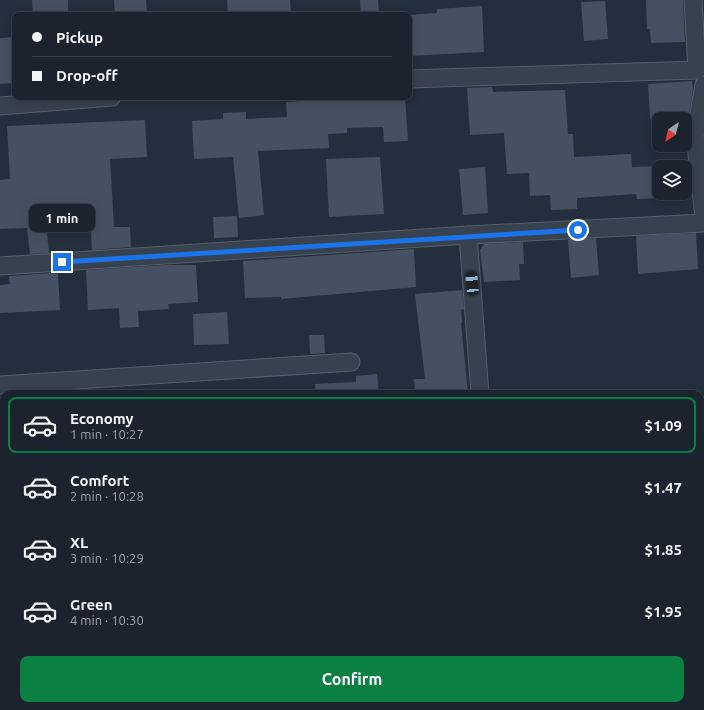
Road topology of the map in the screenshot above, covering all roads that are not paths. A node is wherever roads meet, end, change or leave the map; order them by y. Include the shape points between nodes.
1 (692, 0) edge
2 (702, 77) edge
3 (412, 79) edge
4 (75, 100) edge
5 (0, 106) edge
6 (704, 217) edge
7 (704, 223) edge
8 (468, 235) junction
9 (0, 266) edge
10 (351, 362) dead end
11 (0, 385) edge
12 (480, 390) edge

1 - 2 street
2 - 3 street
2 - 6 street via 696,135
4 - 5 street
7 - 8 street
8 - 9 street
8 - 12 street
10 - 11 street

